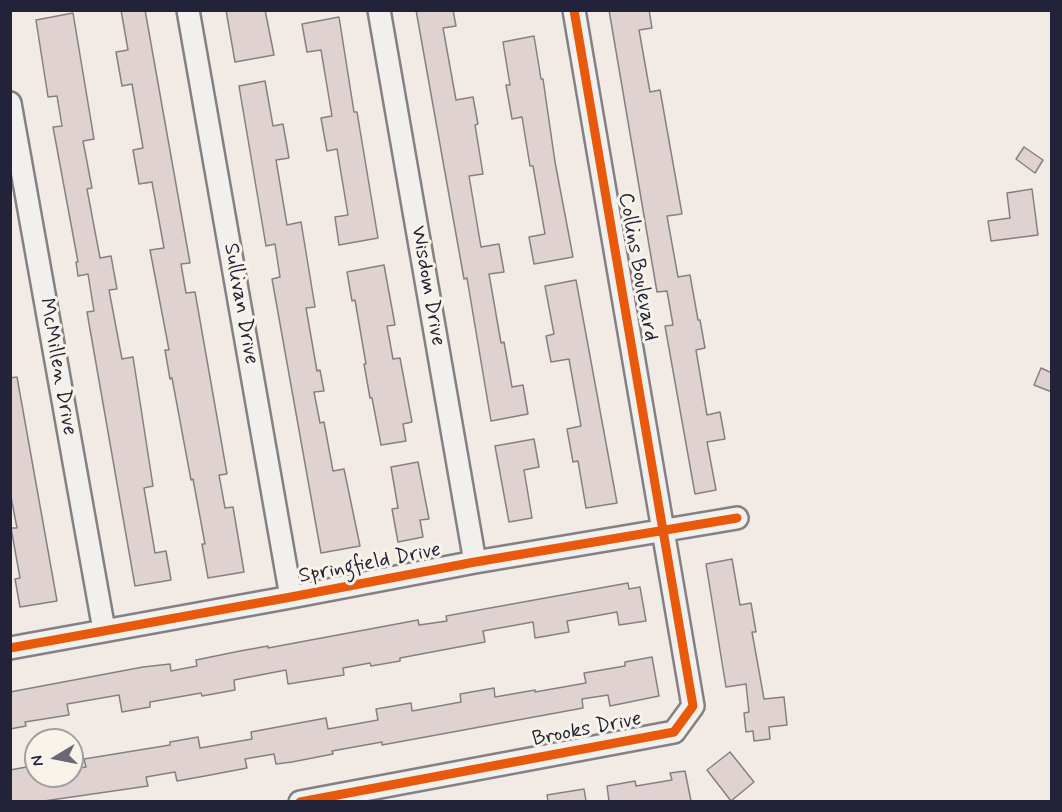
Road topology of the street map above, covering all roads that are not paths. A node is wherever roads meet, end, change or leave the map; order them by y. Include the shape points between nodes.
1 (188, 10) edge
2 (379, 10) edge
3 (574, 10) edge
4 (10, 103) edge
5 (737, 518) dead end
6 (663, 530) junction
7 (475, 562) junction
8 (291, 597) junction
9 (104, 630) junction
10 (10, 648) edge
11 (300, 801) edge

1 - 8 street, Sullivan Drive
2 - 7 street, Wisdom Drive
3 - 6 street, Collins Boulevard
4 - 9 street, McMillen Drive
5 - 6 street, Springfield Drive
6 - 7 street, Springfield Drive
6 - 11 street, Brooks Drive via 693,706 674,732
7 - 8 street, Springfield Drive
8 - 9 street, Springfield Drive
9 - 10 street, Springfield Drive

